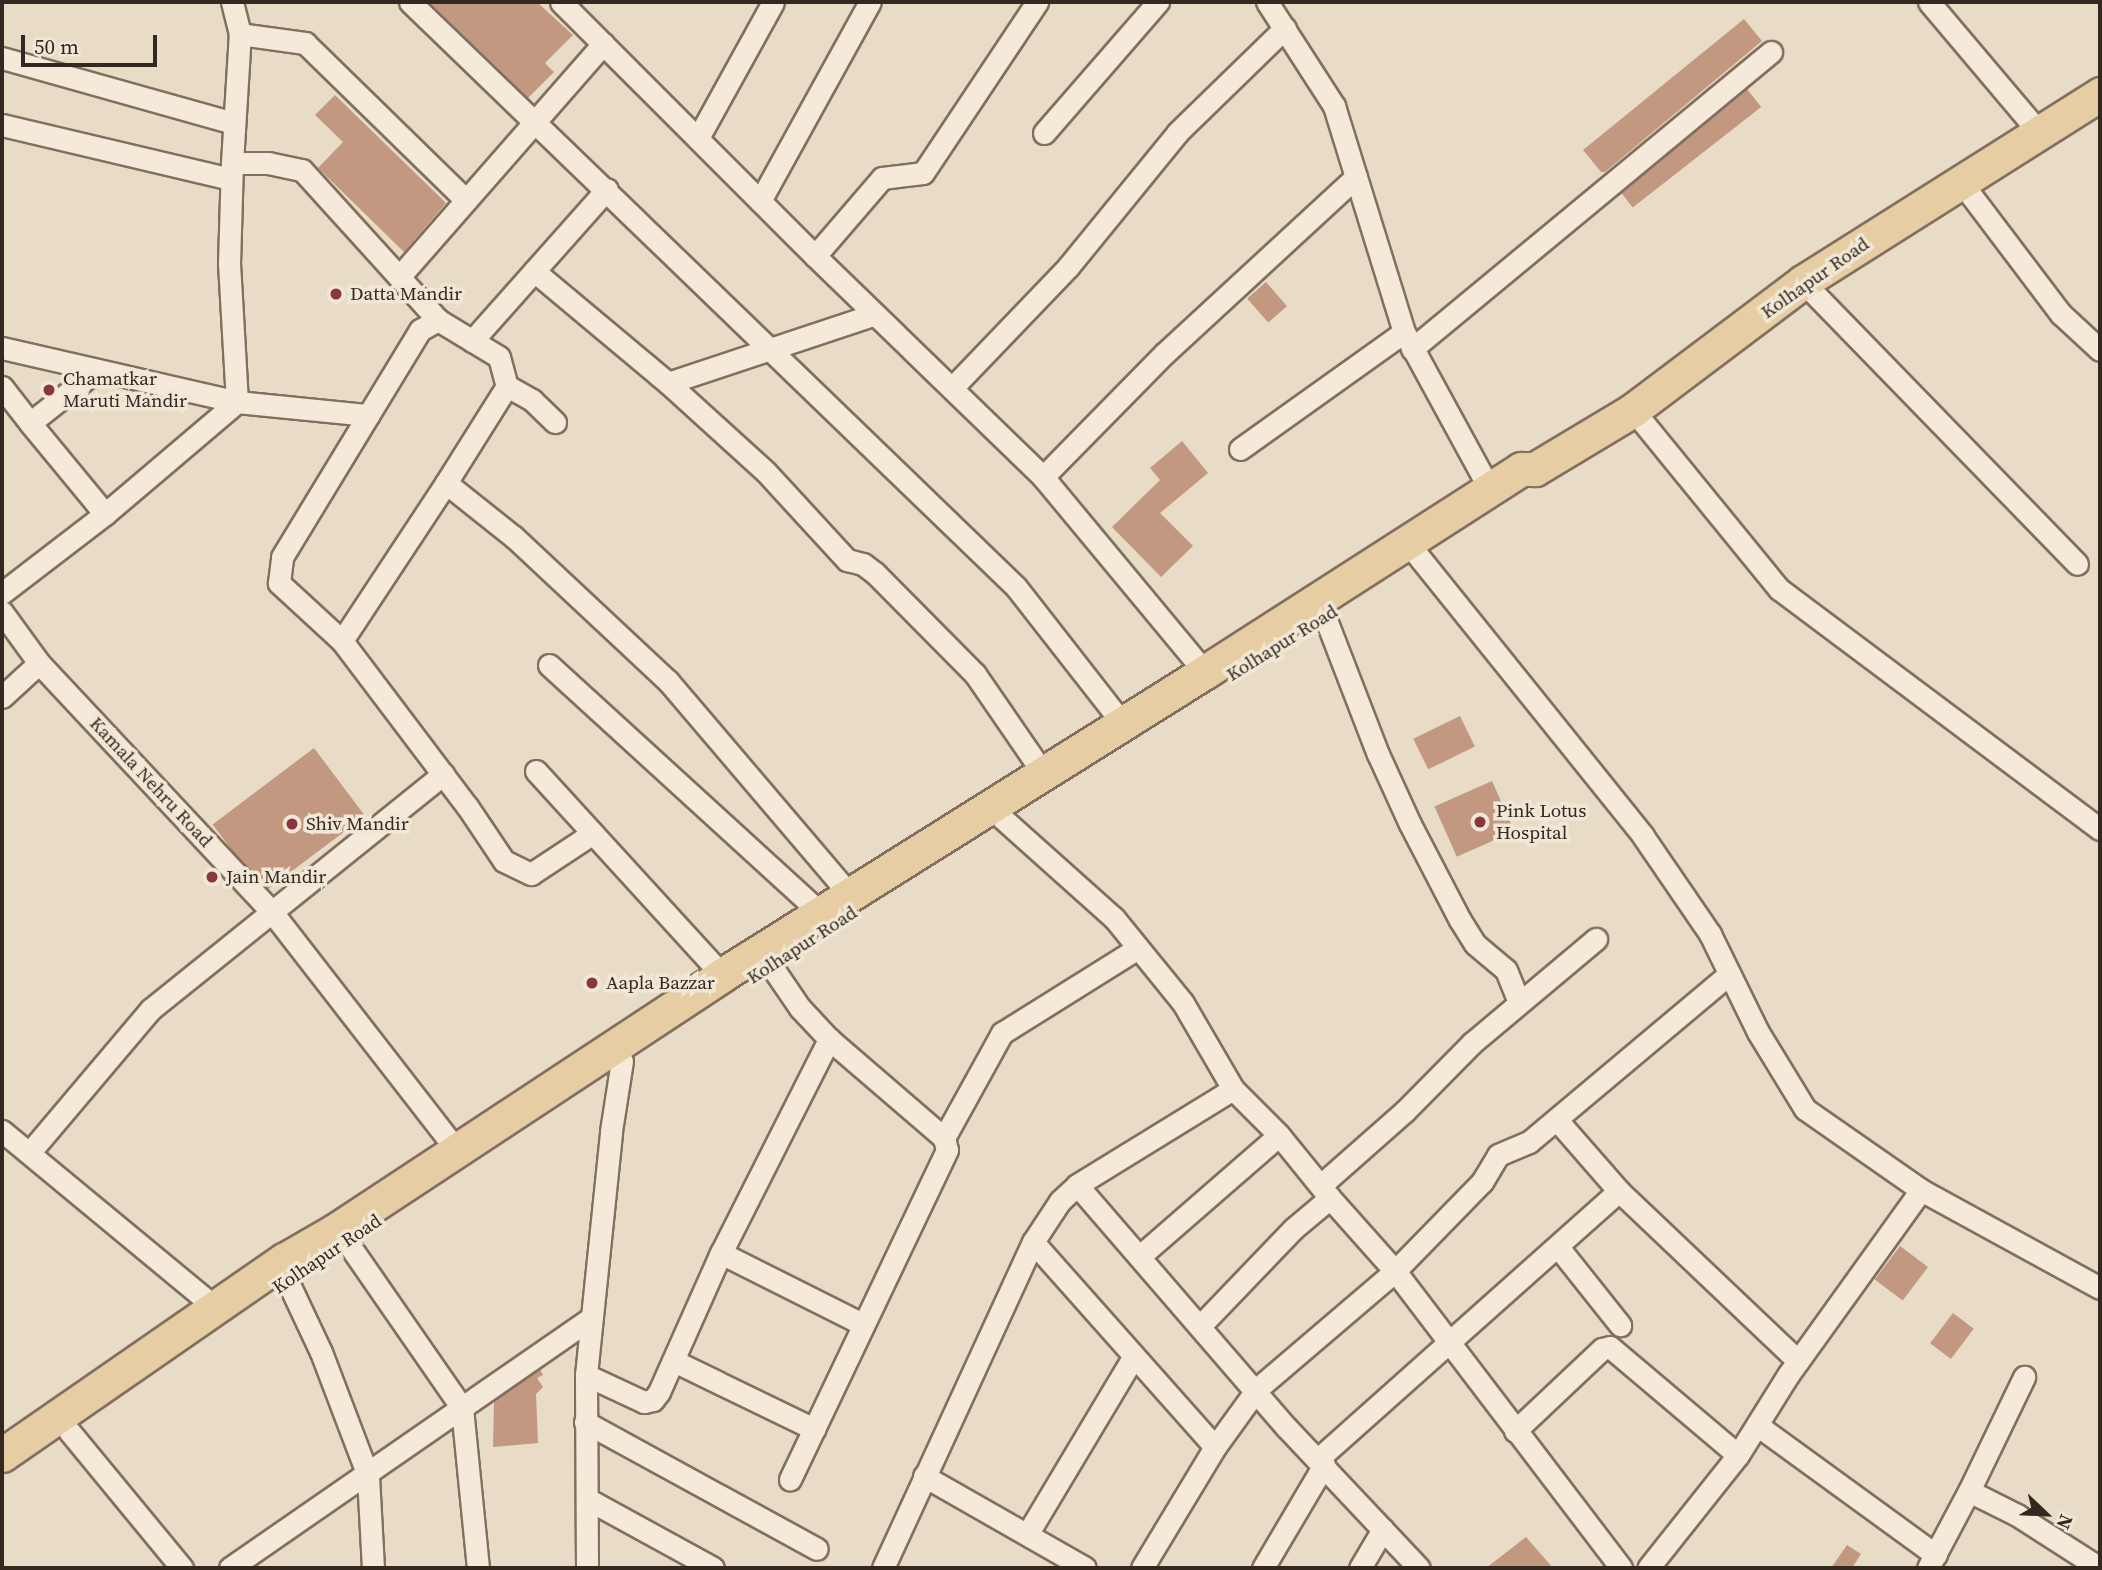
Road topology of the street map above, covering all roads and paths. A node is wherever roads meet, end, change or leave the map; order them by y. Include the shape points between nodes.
1 (232, 2) edge
2 (410, 2) edge
3 (561, 2) edge
4 (773, 2) edge
5 (870, 2) edge
6 (1037, 2) edge
7 (1158, 2) edge
8 (1267, 2) edge
9 (1929, 2) edge
10 (1285, 29) junction
11 (240, 34) junction
12 (603, 44) junction
13 (1771, 52) dead end
14 (2, 58) edge
15 (2100, 94) edge
16 (536, 120) junction
17 (233, 123) junction
18 (2, 125) edge
19 (2039, 132) junction
20 (1044, 133) dead end
21 (698, 138) junction
22 (231, 171) junction
23 (1356, 177) junction
24 (1961, 182) junction
25 (607, 189) junction
26 (466, 200) junction
27 (760, 201) junction
28 (815, 256) junction
29 (534, 271) junction
30 (398, 277) junction
31 (1803, 282) junction
32 (876, 314) junction
33 (438, 320) junction
34 (472, 341) junction
35 (1408, 341) junction
36 (2, 348) edge
37 (771, 349) junction
38 (2100, 350) edge
39 (97, 370) junction
40 (668, 383) junction
41 (507, 386) junction
42 (2, 387) edge
43 (951, 388) junction
44 (237, 401) junction
45 (1633, 410) junction
46 (368, 415) junction
47 (555, 422) dead end
48 (30, 423) junction
49 (1240, 449) dead end
50 (1535, 469) junction
51 (1043, 477) junction
52 (446, 483) junction
53 (1490, 490) junction
54 (106, 514) junction
55 (1412, 549) junction
56 (2077, 564) dead end
57 (2, 593) edge
58 (2, 612) edge
59 (1325, 617) junction
60 (342, 641) junction
61 (39, 663) junction
62 (549, 665) dead end
63 (1205, 673) junction
64 (2, 697) edge
65 (1123, 724) junction
66 (536, 771) dead end
67 (1043, 773) junction
68 (443, 774) junction
69 (1002, 818) junction
70 (2100, 829) edge
71 (593, 833) junction
72 (851, 896) junction
73 (272, 912) junction
74 (822, 914) junction
75 (1596, 939) dead end
76 (1138, 948) junction
77 (765, 960) junction
78 (1729, 974) junction
79 (722, 975) junction
80 (1519, 1003) junction
81 (830, 1039) junction
82 (622, 1061) junction
83 (1233, 1089) junction
84 (1556, 1120) junction
85 (2, 1131) edge
86 (1279, 1135) junction
87 (944, 1138) junction
88 (456, 1149) junction
89 (30, 1152) junction
90 (1077, 1185) junction
91 (1921, 1190) junction
92 (1326, 1191) junction
93 (1619, 1191) junction
94 (346, 1242) junction
95 (1033, 1242) junction
96 (1558, 1247) junction
97 (721, 1253) junction
98 (1140, 1256) junction
99 (1395, 1270) junction
100 (288, 1282) junction
101 (2100, 1288) edge
102 (215, 1307) junction
103 (591, 1318) junction
104 (862, 1324) junction
105 (1201, 1325) junction
106 (1620, 1325) dead end
107 (1451, 1343) junction
108 (1134, 1356) junction
109 (674, 1360) junction
110 (1798, 1361) junction
111 (586, 1375) junction
112 (2024, 1377) dead end
113 (1257, 1389) junction
114 (462, 1408) junction
115 (585, 1422) junction
116 (1757, 1425) junction
117 (814, 1429) junction
118 (69, 1431) junction
119 (1515, 1431) junction
120 (1215, 1447) junction
121 (2, 1455) edge
122 (1738, 1455) junction
123 (1321, 1462) junction
124 (2, 1474) edge
125 (368, 1476) junction
126 (924, 1476) junction
127 (790, 1479) dead end
128 (1969, 1490) junction
129 (589, 1500) junction
130 (1383, 1529) junction
131 (1028, 1533) junction
132 (817, 1549) dead end
133 (1932, 1562) edge
134 (590, 1567) edge
135 (182, 1568) edge
136 (230, 1568) edge
137 (373, 1568) edge
138 (478, 1568) edge
139 (713, 1568) edge
140 (883, 1568) edge
141 (1085, 1568) edge
142 (1142, 1568) edge
143 (1263, 1568) edge
144 (1360, 1568) edge
145 (1419, 1568) edge
146 (1621, 1568) edge
147 (1648, 1568) edge
148 (2100, 1568) edge

1 - 11 street
2 - 16 street
3 - 12 street
4 - 21 street
5 - 27 street
6 - 28 street via 923,173 882,178
7 - 20 street
8 - 10 street
9 - 19 street
10 - 23 street via 1334,106
10 - 43 street via 1178,132 1068,267
11 - 17 street
11 - 26 street via 305,43
12 - 16 street
12 - 21 street
13 - 35 street
14 - 17 street
15 - 19 main road, Kolhapur Road
16 - 25 street
16 - 26 street
17 - 22 street
18 - 22 street
19 - 24 main road, Kolhapur Road
21 - 27 street
22 - 30 street via 268,163 302,170
22 - 44 street via 229,264
23 - 35 street
23 - 51 street via 1165,354
24 - 31 main road, Kolhapur Road
24 - 38 street via 2061,314
25 - 29 street
25 - 37 street
26 - 30 street
27 - 28 street
28 - 32 street
29 - 34 street
29 - 40 street
30 - 33 street
31 - 45 main road, Kolhapur Road
31 - 56 street
32 - 37 street
32 - 43 street
33 - 34 street
33 - 46 street via 420,330
34 - 41 street via 499,357
35 - 49 street
35 - 53 street
36 - 39 street
37 - 40 street
37 - 65 street via 1016,587
39 - 44 street
39 - 48 street
40 - 67 street via 766,472 847,560 875,573 975,674
41 - 47 street via 532,400
41 - 52 street
42 - 48 street
43 - 51 street
44 - 46 street
44 - 54 street
45 - 50 main road, Kolhapur Road
45 - 70 street via 1779,589
46 - 60 street via 282,557 279,583
48 - 54 street
50 - 53 main road, Kolhapur Road via 1521,469
50 - 55 main road, Kolhapur Road via 1527,484
51 - 63 street
52 - 60 street
52 - 72 street via 514,537 668,681
53 - 55 main road, Kolhapur Road
54 - 57 street
55 - 59 main road, Kolhapur Road
55 - 63 main road, Kolhapur Road
55 - 78 street via 1643,836 1710,934
58 - 61 street, Kamala Nehru Road
59 - 69 main road, Kolhapur Road
59 - 80 street via 1410,824 1460,920 1475,944 1506,970
60 - 68 street
61 - 64 street
61 - 73 street, Kamala Nehru Road
62 - 74 street
63 - 65 main road, Kolhapur Road
65 - 67 main road, Kolhapur Road
66 - 71 street
67 - 72 main road, Kolhapur Road
68 - 71 street via 505,861 531,874
68 - 73 street
69 - 76 street via 1114,918
69 - 77 main road, Kolhapur Road
71 - 79 street
72 - 74 main road, Kolhapur Road
73 - 88 street, Kamala Nehru Road
73 - 89 street via 151,1009
74 - 77 main road, Kolhapur Road
75 - 80 street
76 - 83 street via 1183,1003
76 - 87 street via 1002,1032
77 - 79 main road, Kolhapur Road
77 - 81 street
77 - 82 main road, Kolhapur Road
78 - 84 street
78 - 91 street via 1805,1108
79 - 88 main road, Kolhapur Road
80 - 92 street via 1472,1043
81 - 87 street
81 - 97 street
82 - 94 main road, Kolhapur Road
82 - 103 street
83 - 86 street
83 - 90 street
84 - 93 street
84 - 99 street via 1530,1142 1497,1156 1482,1182
85 - 89 street
86 - 92 street
86 - 98 street
87 - 104 street via 947,1150
88 - 102 main road, Kolhapur Road
89 - 102 street
90 - 95 street via 1060,1201
90 - 98 street
91 - 101 street
91 - 110 street
92 - 99 street
92 - 105 street
93 - 96 street
93 - 110 street
94 - 100 main road, Kolhapur Road
94 - 114 street
95 - 108 street
95 - 126 street
96 - 106 street
96 - 107 street
97 - 104 street
97 - 109 street
98 - 105 street
99 - 107 street
99 - 113 street
100 - 118 main road, Kolhapur Road
100 - 125 street via 321,1352
102 - 121 main road, Kolhapur Road
103 - 111 street
103 - 114 street
104 - 117 street
105 - 113 street
107 - 119 street
107 - 123 street
108 - 120 street
108 - 131 street
109 - 111 street via 659,1392 653,1400 643,1402
109 - 117 street
110 - 116 street
111 - 115 street
112 - 128 street
113 - 120 street
113 - 123 street
114 - 125 street
114 - 138 street
115 - 129 street
115 - 132 street
116 - 122 street
116 - 133 street
117 - 127 street
118 - 124 main road, Kolhapur Road
118 - 135 street
119 - 122 street via 1602,1349 1610,1347
119 - 146 street
120 - 142 street
122 - 147 street
123 - 130 street
123 - 143 street
125 - 136 street
125 - 137 street
126 - 131 street
126 - 140 street
128 - 133 street
128 - 148 street
129 - 134 street
129 - 139 street
130 - 144 street
130 - 145 street
131 - 141 street

